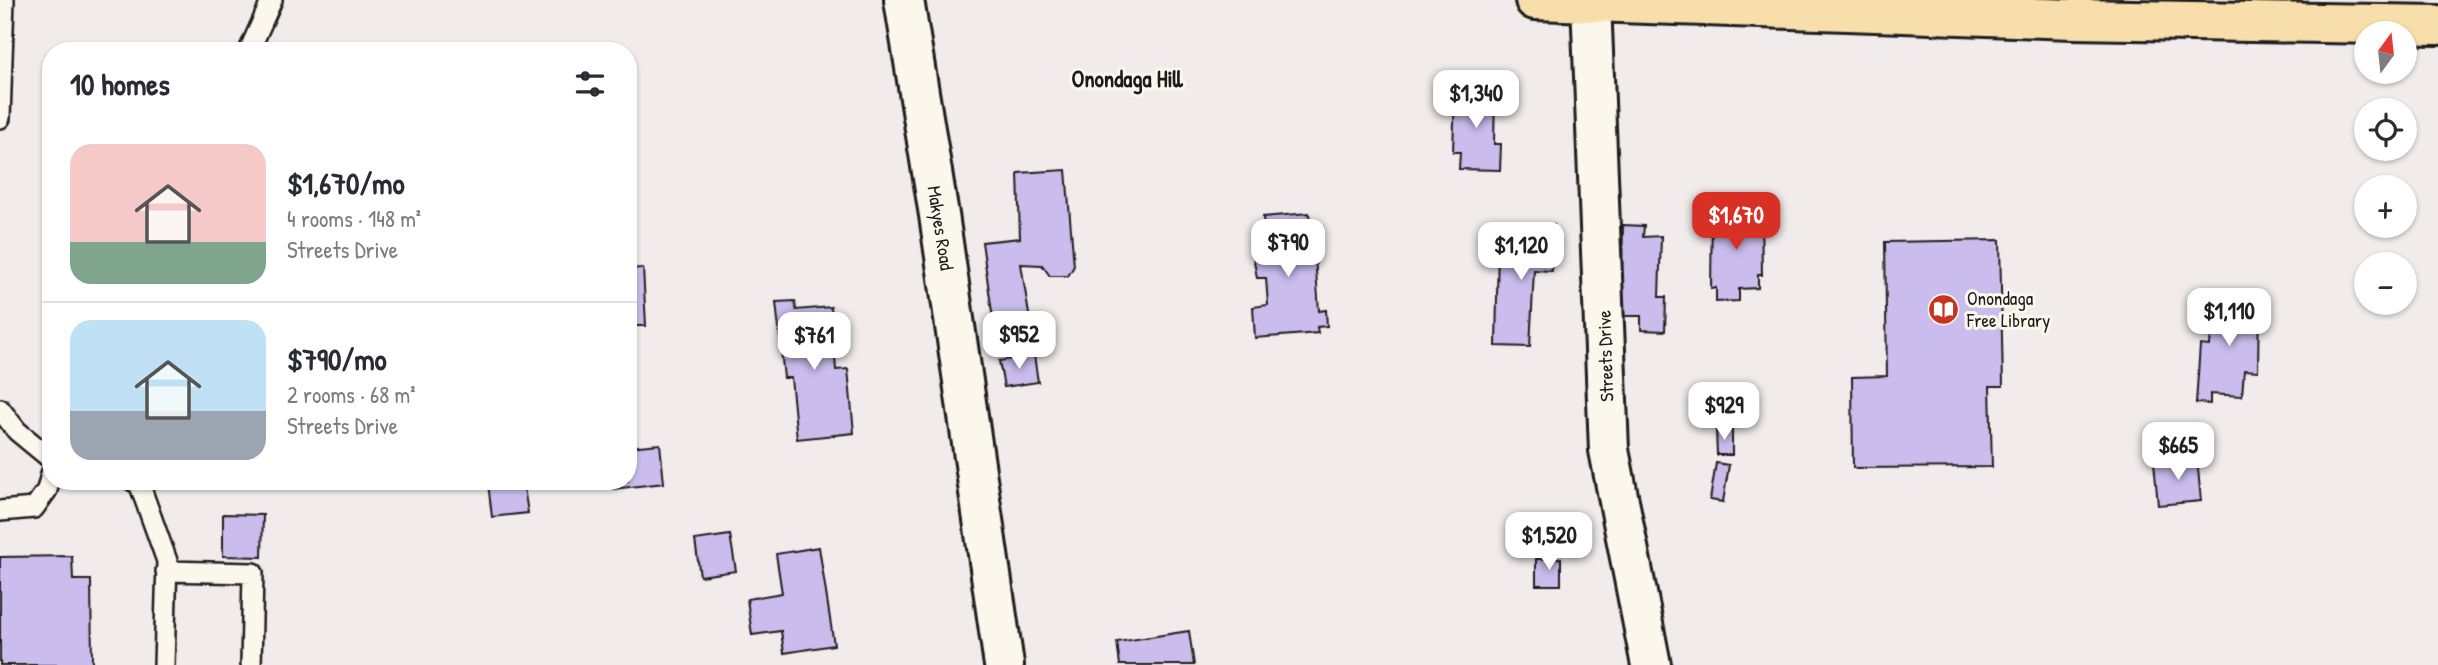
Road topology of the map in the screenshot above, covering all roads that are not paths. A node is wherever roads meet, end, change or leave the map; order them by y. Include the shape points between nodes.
1 (4, 0) edge
2 (271, 0) edge
3 (904, 0) edge
4 (1535, 0) edge
5 (1591, 2) edge
6 (2438, 25) edge
7 (253, 42) edge
8 (0, 118) edge
9 (0, 409) edge
10 (42, 452) edge
11 (47, 490) edge
12 (140, 490) edge
13 (0, 512) edge
14 (166, 571) junction
15 (164, 665) edge
16 (251, 665) edge
17 (1004, 665) edge
18 (1651, 665) edge

1 - 8 lane
2 - 7 lane
3 - 17 street, Makyes Road
4 - 5 main road
5 - 6 main road via 2073,19
5 - 18 street, Streets Drive via 1609,450
9 - 10 lane
11 - 13 lane via 34,508
12 - 14 lane via 167,561
14 - 15 lane
14 - 16 lane via 253,573

